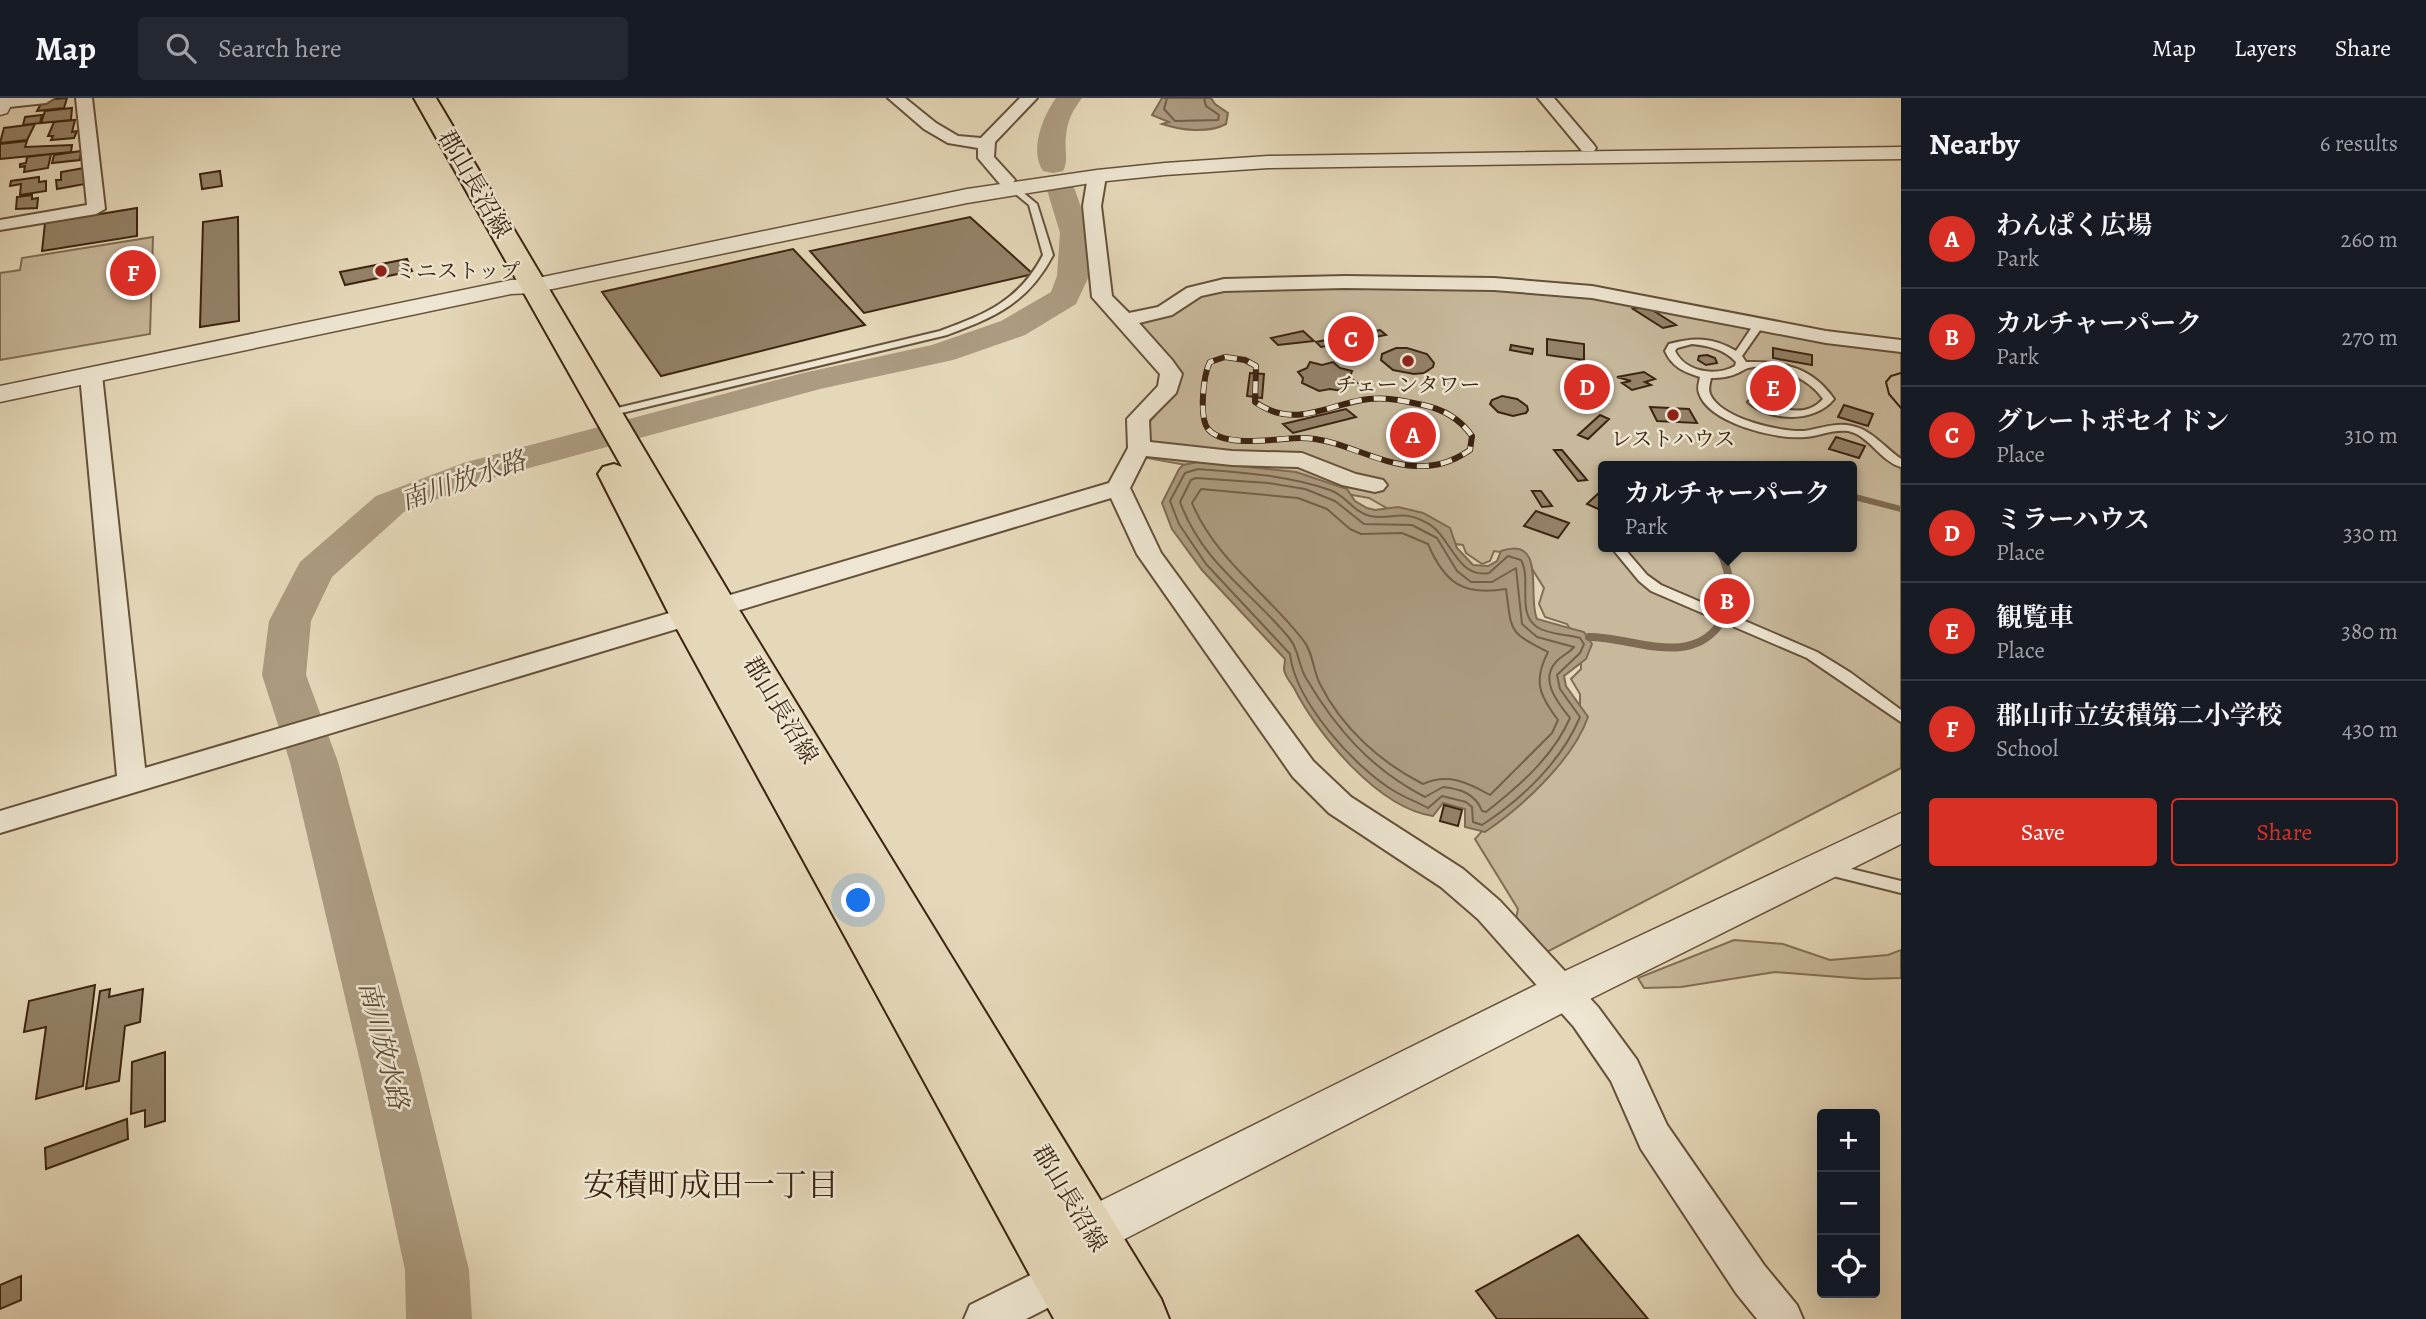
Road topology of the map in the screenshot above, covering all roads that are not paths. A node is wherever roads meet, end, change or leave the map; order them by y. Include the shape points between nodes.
1 (46, 98) edge
2 (84, 98) edge
3 (405, 98) edge
4 (425, 98) edge
5 (897, 98) edge
6 (1029, 98) edge
7 (1546, 98) edge
8 (3, 104) edge
9 (986, 144) junction
10 (1901, 146) edge
11 (1588, 148) junction
12 (1901, 153) edge
13 (1085, 174) junction
14 (1010, 184) junction
15 (0, 225) edge
16 (524, 283) junction
17 (1125, 320) junction
18 (1760, 323) junction
19 (1901, 346) edge
20 (1738, 360) junction
21 (1706, 374) junction
22 (91, 375) junction
23 (0, 394) edge
24 (1753, 402) dead end
25 (608, 432) junction
26 (1139, 448) junction
27 (1901, 464) edge
28 (1375, 485) dead end
29 (1118, 488) junction
30 (1621, 552) edge
31 (704, 613) junction
32 (1901, 717) edge
33 (132, 783) junction
34 (0, 822) edge
35 (1901, 827) edge
36 (1819, 867) junction
37 (1901, 887) edge
38 (1565, 991) junction
39 (1090, 1231) junction
40 (1055, 1265) junction
41 (984, 1319) edge
42 (1085, 1319) edge
43 (1141, 1319) edge
44 (1783, 1319) edge

1 - 8 street
2 - 15 street via 96,209
3 - 16 main road, 郡山長沼線
4 - 16 main road, 郡山長沼線
5 - 9 street via 954,140
6 - 9 street
7 - 11 street
9 - 14 street via 986,158
10 - 11 street
11 - 13 street via 1243,155
12 - 13 street via 1268,162
13 - 14 street
13 - 17 street via 1102,297
14 - 16 street
14 - 25 lane via 1033,204 1048,255 1039,276 1020,298 943,333
16 - 22 street
16 - 25 main road, 郡山長沼線
17 - 18 street via 1165,311 1194,292 1224,285 1393,282 1580,290
17 - 26 street via 1171,374 1168,388 1138,419
18 - 19 street
18 - 20 lane
20 - 21 lane via 1734,373
20 - 21 lane via 1717,345 1692,341 1673,345 1670,351 1677,363
20 - 24 lane via 1795,370 1829,399 1809,411 1790,414
21 - 27 lane via 1706,398 1747,424 1803,434 1853,430
22 - 23 street
22 - 33 street
25 - 31 main road, 郡山長沼線
26 - 28 street via 1302,460
26 - 29 street
29 - 31 street
29 - 38 street via 1149,554 1303,769 1340,805 1452,878 1489,910
30 - 32 lane via 1656,588 1812,654
31 - 33 street
31 - 39 main road, 郡山長沼線
31 - 40 main road, 郡山長沼線
33 - 34 street
35 - 36 street
36 - 37 lane
36 - 38 street
38 - 39 street
38 - 44 street via 1624,1071 1654,1137 1750,1279
39 - 40 street
39 - 43 main road, 郡山長沼線
40 - 41 street
40 - 42 main road, 郡山長沼線

